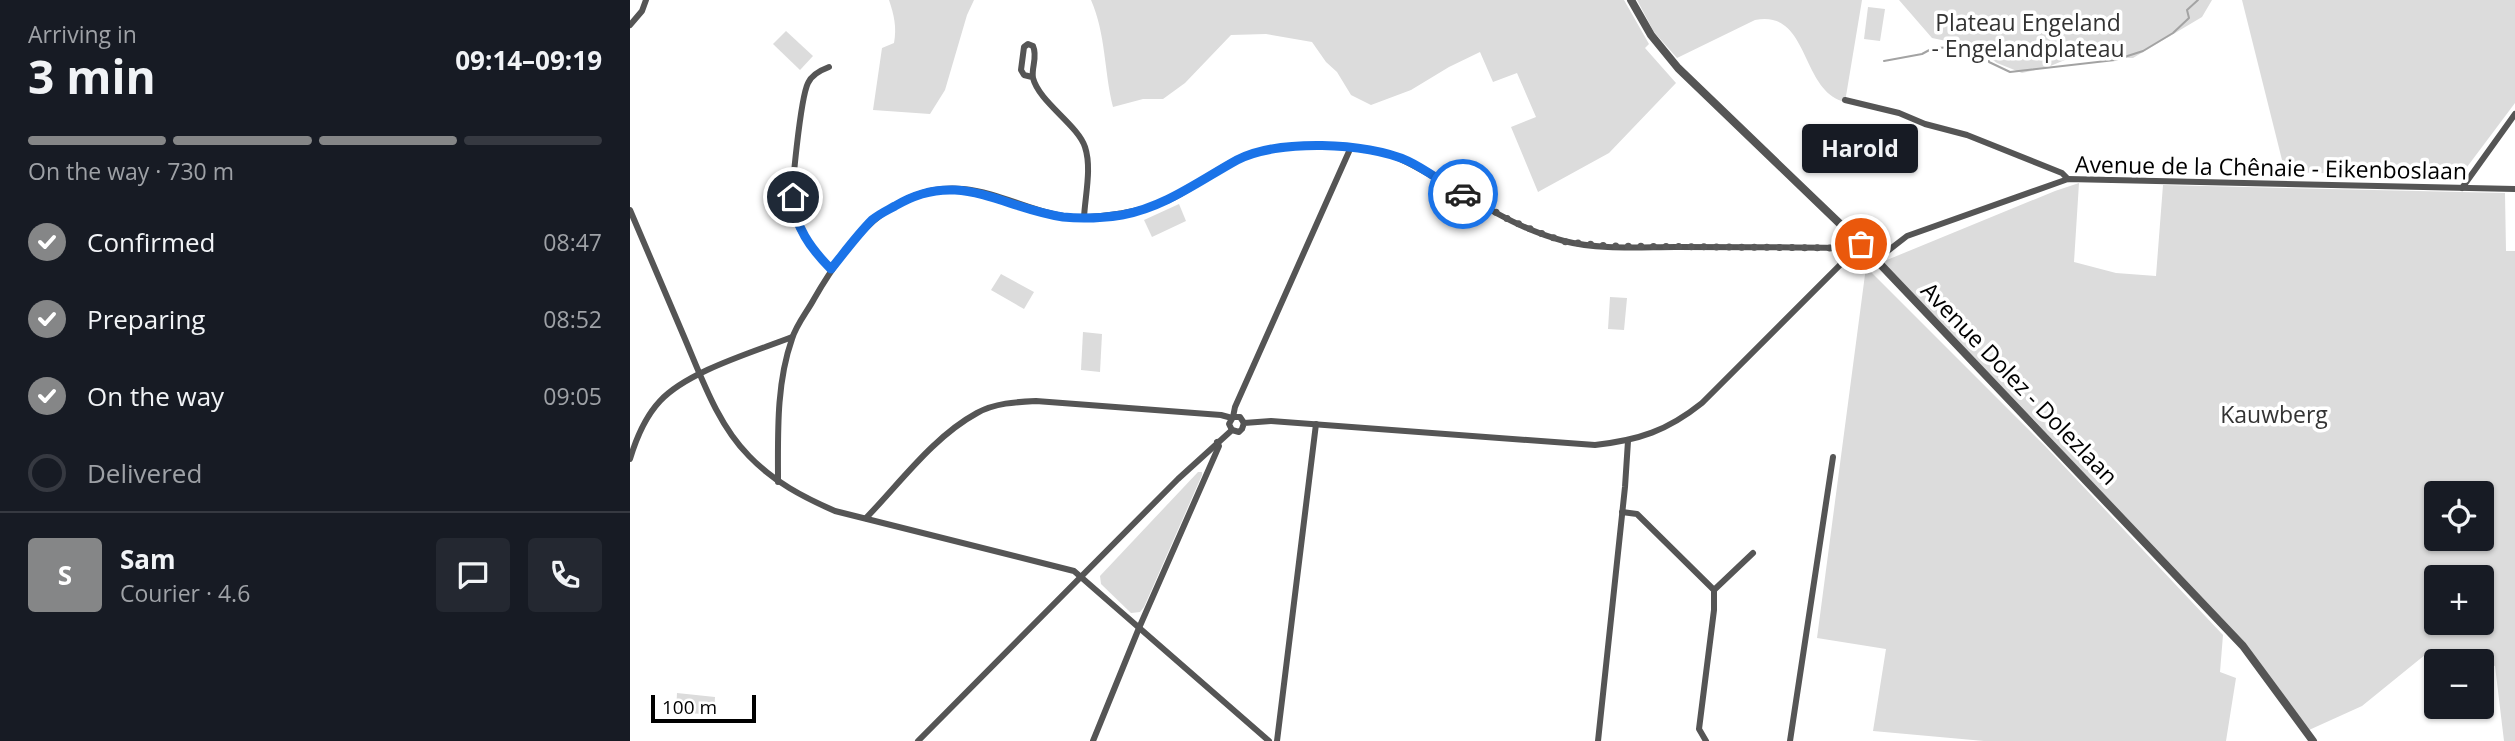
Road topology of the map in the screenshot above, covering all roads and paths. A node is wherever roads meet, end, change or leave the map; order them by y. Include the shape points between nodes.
1 (646, 0) edge
2 (1631, 0) edge
3 (630, 25) edge
4 (829, 67) dead end
5 (1032, 77) junction
6 (1845, 100) dead end
7 (2515, 114) edge
8 (1351, 147) junction
9 (2068, 179) junction
10 (2462, 188) junction
11 (2515, 189) edge
12 (630, 210) edge
13 (1084, 218) junction
14 (1861, 244) junction
15 (1850, 255) junction
16 (1876, 260) junction
17 (831, 269) junction
18 (792, 337) junction
19 (700, 374) junction
20 (1240, 401) junction
21 (1215, 415) junction
22 (1232, 418) junction
23 (1243, 421) junction
24 (1316, 424) junction
25 (1231, 428) junction
26 (1217, 442) junction
27 (1628, 442) junction
28 (1833, 457) dead end
29 (630, 459) edge
30 (778, 482) junction
31 (1622, 512) junction
32 (866, 518) junction
33 (1753, 553) dead end
34 (1082, 576) junction
35 (1714, 590) junction
36 (1139, 628) junction
37 (918, 741) edge
38 (1093, 741) edge
39 (1269, 741) edge
40 (1277, 741) edge
41 (1598, 741) edge
42 (1706, 741) edge
43 (1790, 741) edge
44 (2313, 741) edge

1 - 3 street
2 - 14 street, Avenue Dolez - Dolezlaan via 1678,68
4 - 17 street via 818,71 806,89 793,212 804,237
5 - 5 street via 1035,51 1028,44 1021,70
5 - 13 street via 1084,144 1088,158
6 - 9 street via 1966,135
7 - 10 street
8 - 13 street via 1283,147 1240,158 1168,201 1123,214
8 - 15 street via 1376,149 1409,161 1508,219 1566,242 1839,248
8 - 20 street
9 - 10 street, Avenue de la Chênaie - Eikenboslaan
9 - 16 street, Avenue de la Chênaie - Eikenboslaan via 1907,236
10 - 11 street, Avenue de la Chênaie - Eikenboslaan
12 - 19 street
13 - 17 street via 1063,217 989,194 937,190 908,198 874,218
14 - 15 street
14 - 16 street, Avenue Dolez - Dolezlaan
15 - 27 street via 1702,403 1664,429
16 - 44 street, Avenue Dolez - Dolezlaan via 2243,646
17 - 18 street
18 - 19 street
18 - 30 street via 778,422
19 - 29 street via 659,402
19 - 30 street via 725,427
20 - 22 street
20 - 23 street
21 - 22 street
21 - 25 street
21 - 32 street via 1035,401 1007,403 978,412 944,437
22 - 23 street
22 - 25 street
23 - 24 street
23 - 25 street via 1241,431
24 - 27 street via 1595,445
24 - 40 street
25 - 26 street
26 - 34 street
26 - 36 street via 1215,457
27 - 31 street
28 - 43 street
30 - 32 street via 835,512
31 - 35 street via 1637,514
31 - 41 street
32 - 34 street
33 - 35 street
34 - 36 street
34 - 37 street
35 - 42 street via 1699,729
36 - 38 street
36 - 39 street

